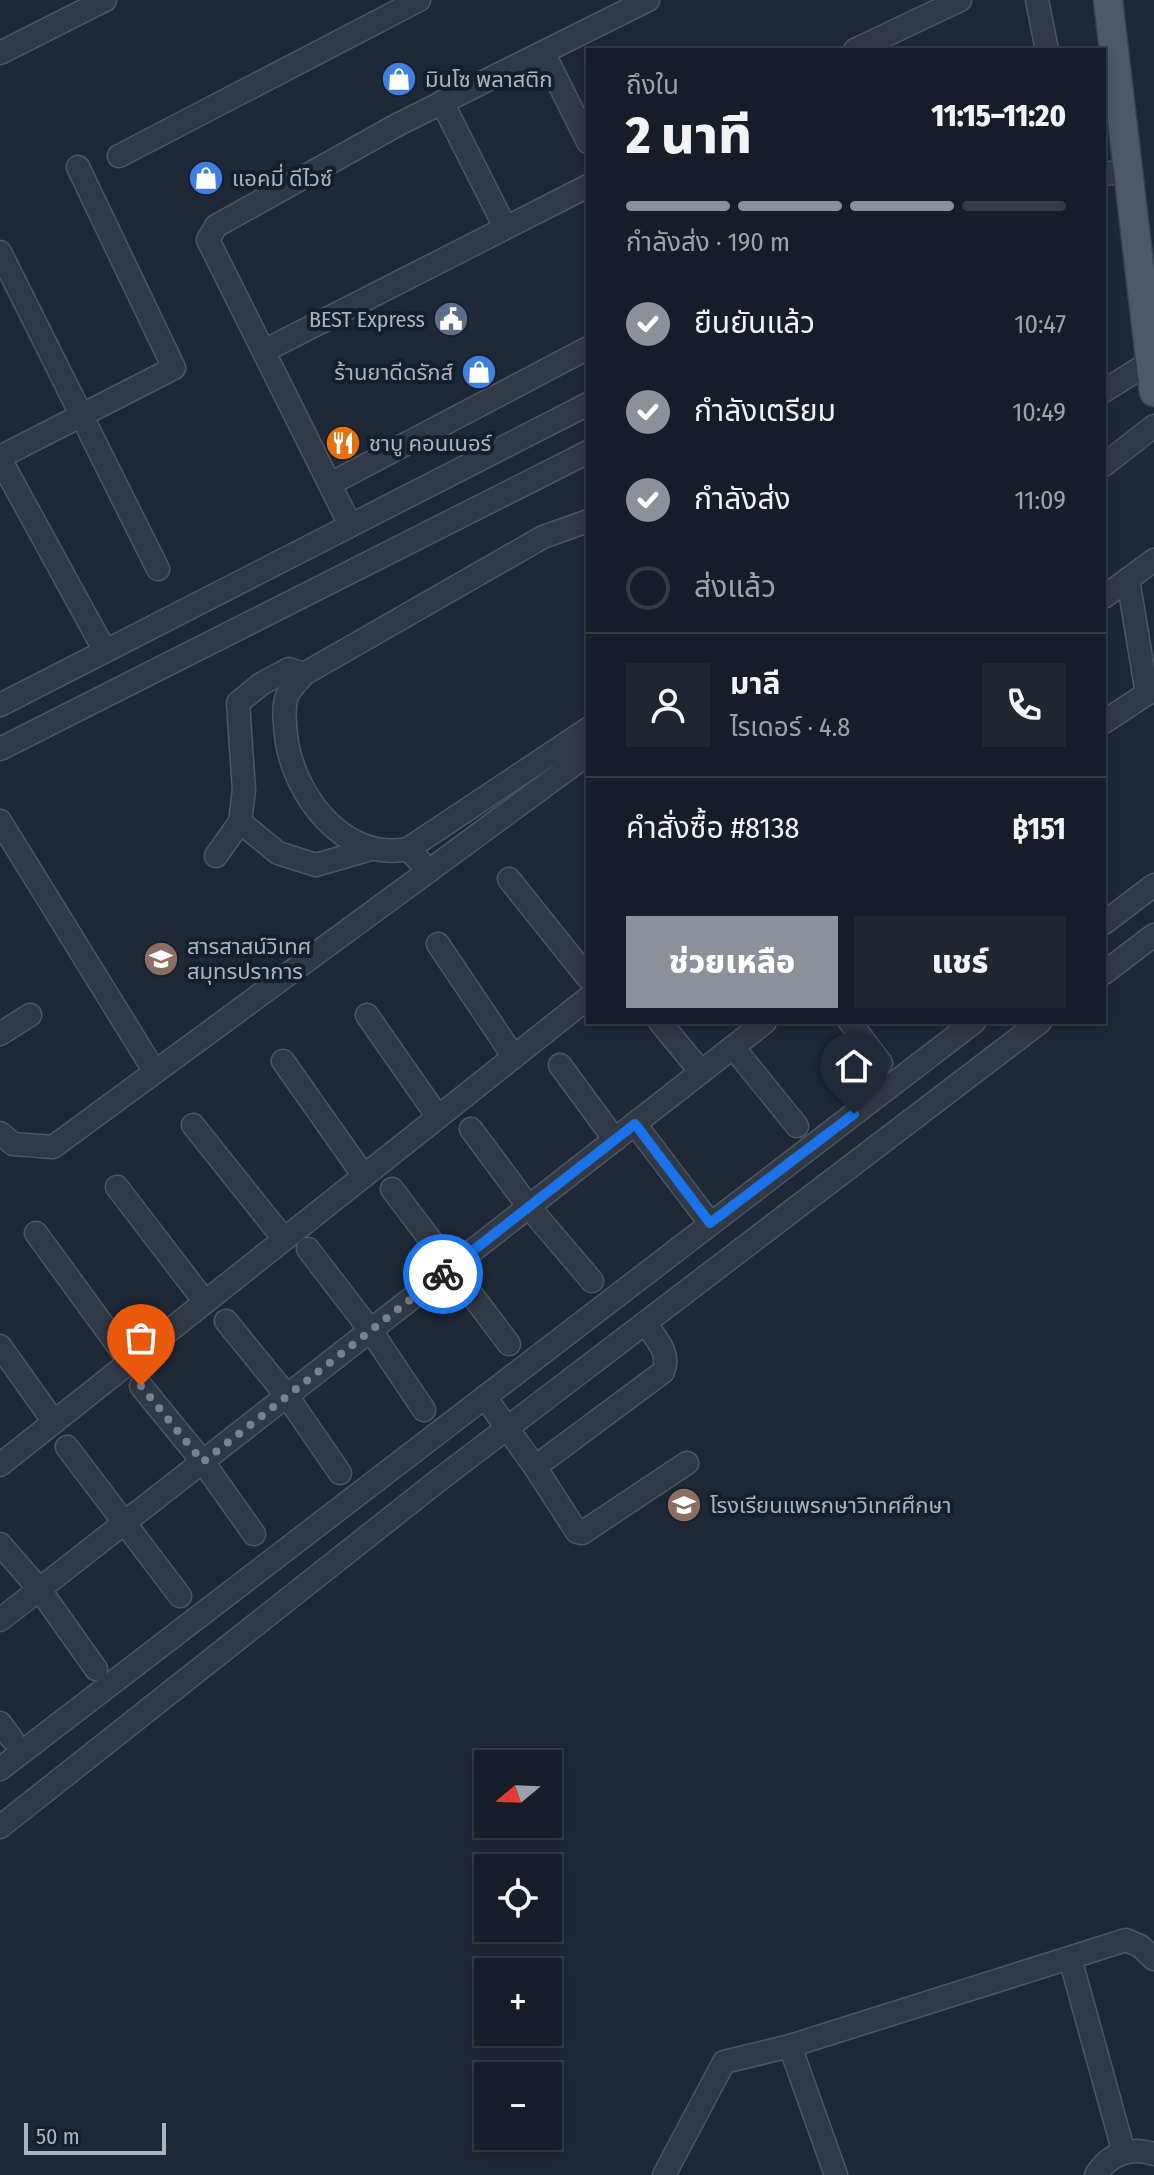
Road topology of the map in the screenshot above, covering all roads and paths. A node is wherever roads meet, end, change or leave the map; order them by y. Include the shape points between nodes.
1 (105, 0) edge
2 (419, 0) edge
3 (648, 0) edge
4 (960, 0) edge
5 (1037, 0) edge
6 (1108, 0) edge
7 (859, 48) edge
8 (1047, 48) edge
9 (0, 53) edge
10 (544, 54) junction
11 (442, 102) junction
12 (586, 138) edge
13 (119, 156) dead end
14 (78, 167) dead end
15 (1116, 172) edge
16 (586, 187) edge
17 (505, 227) junction
18 (0, 252) edge
19 (586, 349) edge
20 (264, 351) junction
21 (1150, 362) junction
22 (1106, 390) edge
23 (1154, 392) edge
24 (586, 405) edge
25 (81, 415) junction
26 (1154, 426) edge
27 (586, 453) edge
28 (0, 458) edge
29 (1106, 463) edge
30 (330, 484) junction
31 (586, 522) edge
32 (350, 525) junction
33 (1154, 560) edge
34 (158, 569) dead end
35 (1128, 579) junction
36 (1106, 596) edge
37 (105, 651) junction
38 (304, 674) junction
39 (1151, 691) edge
40 (0, 705) edge
41 (1106, 721) edge
42 (586, 730) edge
43 (0, 749) edge
44 (586, 755) edge
45 (0, 821) edge
46 (240, 822) junction
47 (371, 849) junction
48 (408, 849) junction
49 (216, 856) dead end
50 (429, 871) junction
51 (509, 879) dead end
52 (1154, 885) edge
53 (1106, 921) edge
54 (1154, 935) edge
55 (438, 944) dead end
56 (1106, 971) edge
57 (586, 975) edge
58 (586, 1000) edge
59 (30, 1015) dead end
60 (367, 1015) dead end
61 (662, 1024) edge
62 (762, 1024) edge
63 (852, 1024) edge
64 (971, 1024) edge
65 (1037, 1024) edge
66 (0, 1034) edge
67 (733, 1047) junction
68 (514, 1057) junction
69 (283, 1061) dead end
70 (881, 1063) dead end
71 (560, 1065) dead end
72 (155, 1072) junction
73 (701, 1072) junction
74 (438, 1117) junction
75 (635, 1124) junction
76 (193, 1125) dead end
77 (797, 1126) dead end
78 (471, 1129) dead end
79 (0, 1133) edge
80 (615, 1140) junction
81 (364, 1176) junction
82 (117, 1187) dead end
83 (392, 1189) dead end
84 (529, 1207) junction
85 (710, 1223) junction
86 (36, 1233) dead end
87 (284, 1239) junction
88 (308, 1249) dead end
89 (453, 1267) junction
90 (592, 1281) dead end
91 (205, 1302) junction
92 (226, 1321) dead end
93 (647, 1327) junction
94 (371, 1331) junction
95 (509, 1344) dead end
96 (0, 1346) edge
97 (130, 1362) junction
98 (141, 1386) dead end
99 (287, 1396) junction
100 (485, 1397) junction
101 (424, 1410) dead end
102 (54, 1422) junction
103 (508, 1432) junction
104 (67, 1447) dead end
105 (203, 1462) junction
106 (687, 1463) dead end
107 (0, 1465) edge
108 (535, 1467) junction
109 (340, 1473) dead end
110 (126, 1523) junction
111 (254, 1534) dead end
112 (0, 1544) edge
113 (40, 1590) junction
114 (180, 1596) dead end
115 (0, 1620) edge
116 (96, 1669) dead end
117 (0, 1769) edge
118 (0, 1827) edge
119 (1070, 1958) junction
120 (1154, 1959) edge
121 (790, 2046) junction
122 (1124, 2153) junction
123 (1154, 2154) edge
124 (664, 2175) edge
125 (836, 2175) edge
126 (1096, 2175) edge

1 - 9 street
2 - 13 street
3 - 10 street
4 - 7 street
5 - 8 street
6 - 15 main road
10 - 11 street
10 - 12 street
11 - 17 street
11 - 20 street via 216,226 208,240
14 - 25 street via 174,368
15 - 21 main road
16 - 17 street
17 - 20 street
18 - 25 street
19 - 30 street
20 - 30 street
21 - 22 street
21 - 23 main road
24 - 32 street
25 - 28 street
25 - 34 street
26 - 29 street
27 - 43 street
28 - 37 street
30 - 32 street
31 - 38 street via 543,537
32 - 37 street
33 - 35 street
35 - 36 street
35 - 39 street
37 - 40 street
38 - 46 street via 289,669 238,703 244,790
38 - 47 street via 287,695 284,718 298,784 330,823
39 - 41 street
42 - 48 street
44 - 50 street
45 - 72 street
46 - 47 street via 278,853 316,865
46 - 49 street
47 - 48 street
48 - 50 street
50 - 72 street
51 - 57 street
52 - 53 street
54 - 56 street
55 - 68 street
58 - 68 street
59 - 66 street
60 - 74 street
61 - 73 street
62 - 67 street
63 - 70 street
64 - 85 street
65 - 93 street
67 - 73 street
67 - 77 street
68 - 74 street
69 - 81 street
71 - 80 street
72 - 79 street via 53,1147 13,1144
73 - 75 street
74 - 81 street
75 - 80 street
75 - 85 street
76 - 87 street
78 - 84 street
80 - 84 street
81 - 87 street
82 - 91 street
83 - 89 street
84 - 89 street
84 - 90 street
85 - 100 street
86 - 97 street
87 - 91 street
88 - 94 street
89 - 94 street
89 - 95 street
91 - 97 street
92 - 99 street
93 - 103 street
93 - 108 street via 664,1353 663,1372
94 - 99 street
94 - 101 street
96 - 102 street
97 - 102 street
98 - 105 street
99 - 105 street
99 - 109 street
100 - 103 street
100 - 117 street
102 - 107 street
103 - 108 street
103 - 118 street
104 - 110 street
105 - 110 street
105 - 111 street
106 - 108 street via 582,1533
110 - 113 street
110 - 114 street
112 - 113 street
113 - 115 street
113 - 116 street
119 - 120 street via 1126,1940
119 - 121 street
119 - 122 street
121 - 124 street via 724,2062
121 - 125 street
122 - 123 street
122 - 126 street

